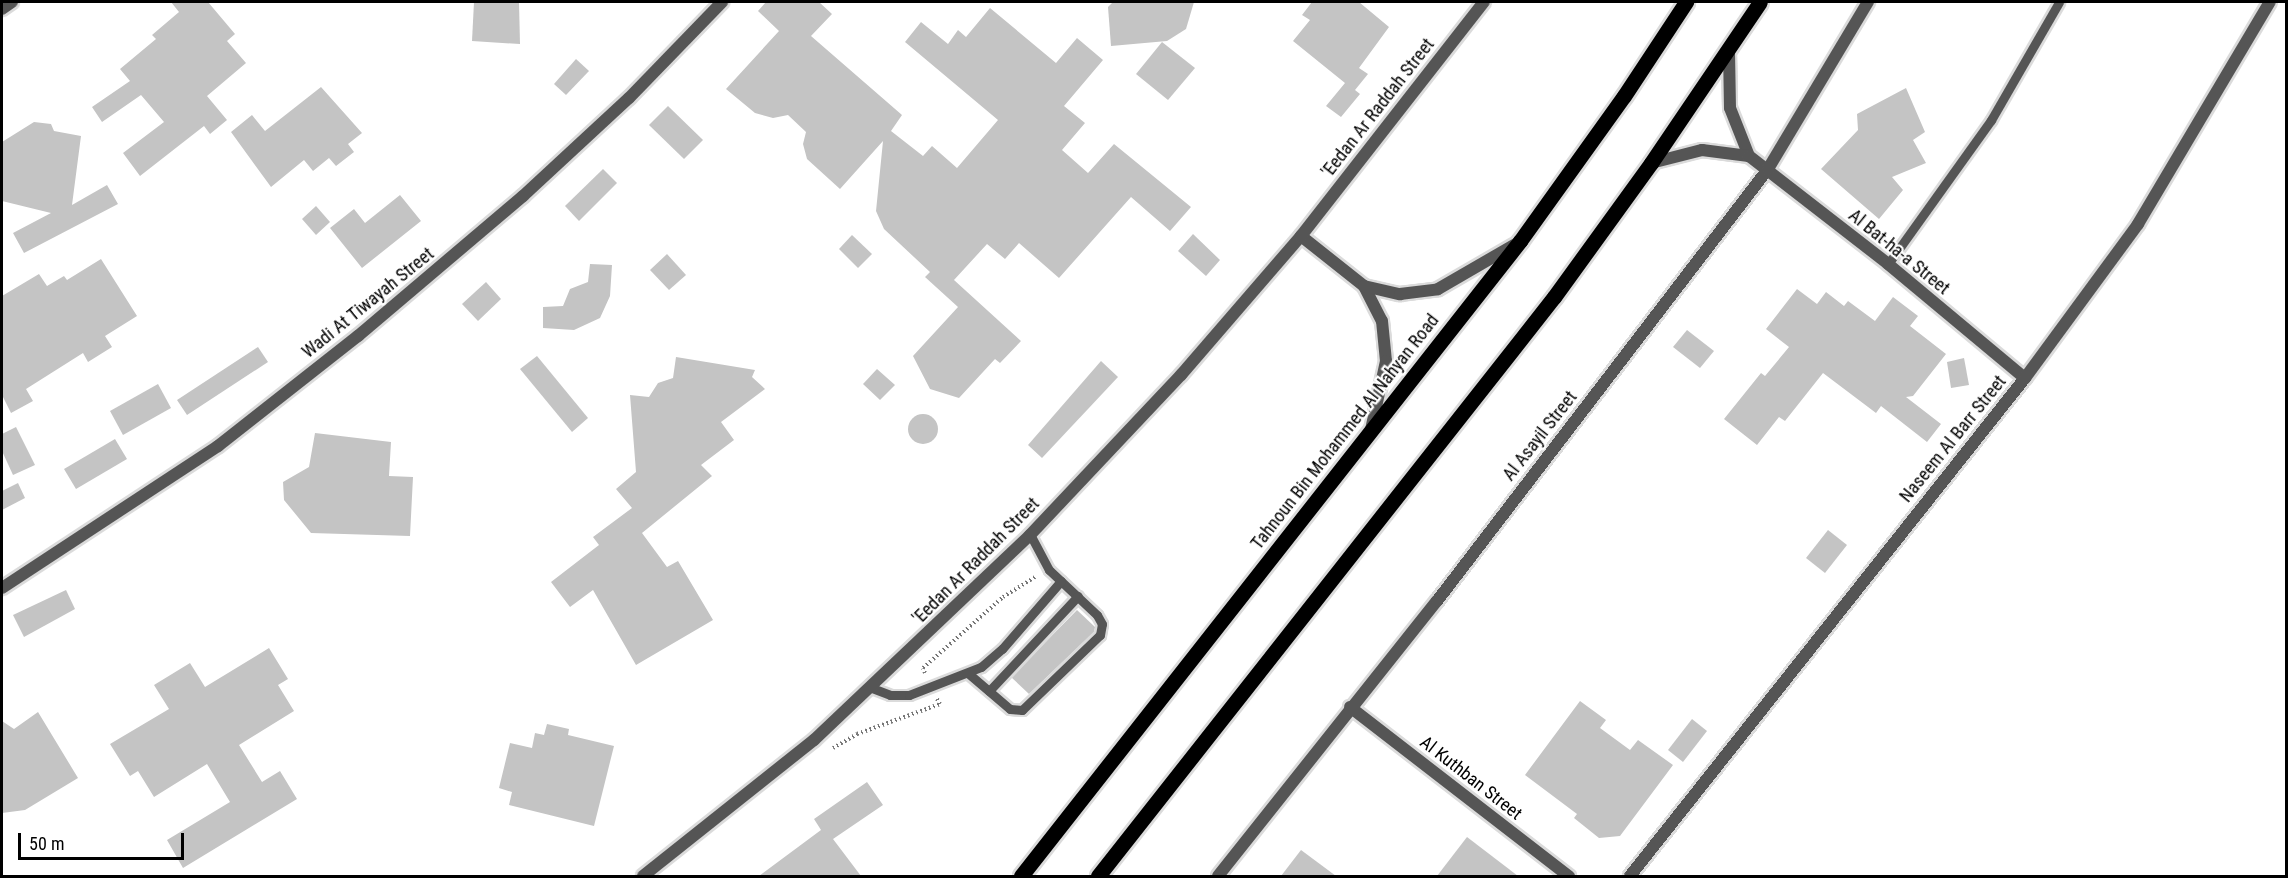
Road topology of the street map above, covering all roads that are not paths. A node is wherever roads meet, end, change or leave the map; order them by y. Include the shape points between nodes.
1 (12, 2) edge
2 (722, 2) edge
3 (1484, 2) edge
4 (1686, 2) edge
5 (1760, 2) edge
6 (1868, 2) edge
7 (2060, 2) edge
8 (2270, 2) edge
9 (2, 9) edge
10 (1729, 51) junction
11 (1749, 156) junction
12 (1651, 163) junction
13 (1768, 169) junction
14 (1301, 236) junction
15 (1520, 241) junction
16 (1888, 264) junction
17 (1364, 286) junction
18 (2025, 378) junction
19 (1371, 431) junction
20 (1030, 535) junction
21 (1061, 581) junction
22 (2, 588) edge
23 (1078, 596) junction
24 (969, 674) junction
25 (872, 688) junction
26 (989, 692) junction
27 (1350, 707) junction
28 (643, 876) edge
29 (1021, 876) edge
30 (1098, 876) edge
31 (1218, 876) edge
32 (1569, 876) edge
33 (1630, 876) edge

1 - 9 street
2 - 22 street, Wadi At Tiwayah Street via 628,98 523,196 358,336 218,446
3 - 14 street, 'Eedan Ar Raddah Street
4 - 15 main road, Tahnoun Bin Mohammed Al Nahyan Road
5 - 10 main road
6 - 13 street, Al Asayil Street
7 - 16 lane via 1991,120
8 - 18 street, Naseem Al Barr Street via 2138,224
10 - 11 street via 1730,108
10 - 12 main road
11 - 12 street, Al Bat-ha-a Street via 1702,150
11 - 13 street, Al Bat-ha-a Street
12 - 30 main road via 1554,297
13 - 16 street, Al Bat-ha-a Street
13 - 27 street, Al Asayil Street via 1437,601
14 - 17 street
14 - 20 street, 'Eedan Ar Raddah Street via 1181,375
15 - 17 street via 1438,289 1400,294
15 - 19 main road, Tahnoun Bin Mohammed Al Nahyan Road
16 - 18 street, Al Bat-ha-a Street
17 - 19 street via 1382,321 1386,341 1386,361
18 - 33 street, Naseem Al Barr Street
19 - 29 main road, Tahnoun Bin Mohammed Al Nahyan Road
20 - 21 lane via 1044,563
20 - 25 street, 'Eedan Ar Raddah Street
21 - 23 lane
21 - 24 lane via 1002,650
23 - 26 lane
23 - 26 lane via 1101,619 1102,630 1097,639 1028,708 1010,709
24 - 25 lane via 909,695 890,695
24 - 26 lane
25 - 28 street, 'Eedan Ar Raddah Street via 814,740
27 - 31 street, Al Asayil Street
27 - 32 street, Al Kuthban Street

